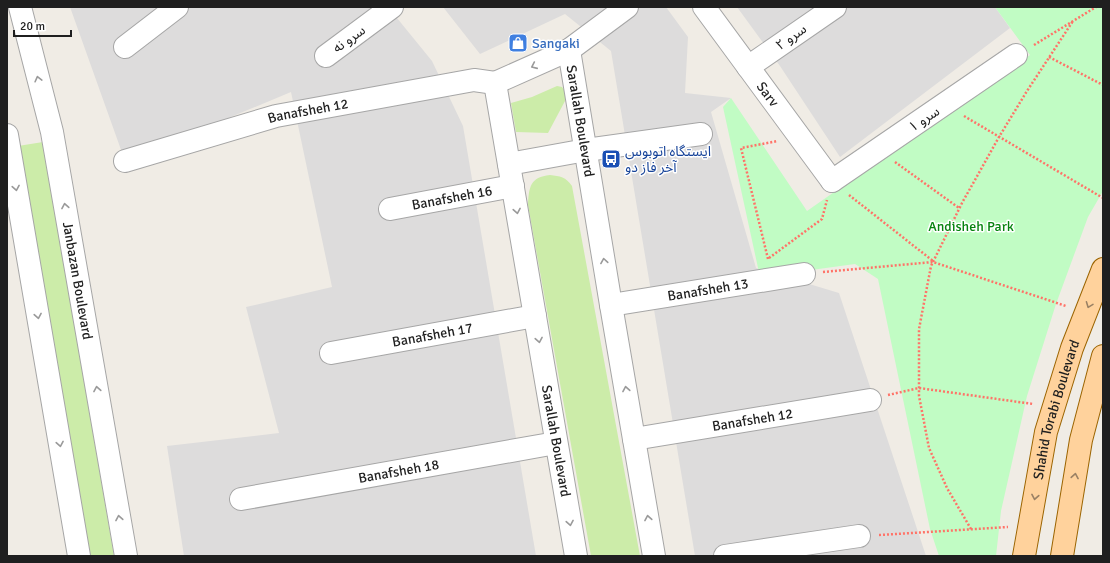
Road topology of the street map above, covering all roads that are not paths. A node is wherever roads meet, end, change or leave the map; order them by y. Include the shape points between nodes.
1 (20, 7) edge
2 (177, 7) edge
3 (392, 7) edge
4 (627, 7) edge
5 (704, 7) edge
6 (834, 7) edge
7 (126, 47) dead end
8 (570, 50) junction
9 (326, 56) dead end
10 (1016, 56) road end
11 (748, 67) junction
12 (495, 83) junction
13 (701, 134) dead end
14 (7, 135) edge
15 (586, 150) junction
16 (125, 161) dead end
17 (509, 164) junction
18 (832, 181) joint
19 (513, 186) junction
20 (390, 209) dead end
21 (1103, 269) edge
22 (804, 274) road end
23 (611, 305) junction
24 (535, 316) junction
25 (331, 353) dead end
26 (1103, 356) edge
27 (870, 400) road end
28 (634, 439) junction
29 (556, 443) junction
30 (241, 499) dead end
31 (859, 536) road end
32 (79, 556) edge
33 (126, 556) edge
34 (576, 556) edge
35 (654, 556) edge
36 (725, 556) edge
37 (1024, 556) edge
38 (1062, 556) edge

33 -> 1 street, Janbazan Boulevard via 52,132
2 - 7 street
3 - 9 street, سرو نه
4 - 8 street
5 - 11 street, Sarv
6 - 11 street, سرو ۲
8 -> 12 street, Sarallah Boulevard
8 - 15 street, Sarallah Boulevard
10 - 18 street, سرو ۱
11 - 18 street, Sarv
12 - 16 street, Banafsheh 12 via 474,80 276,116
12 - 17 street, Sarallah Boulevard
13 - 15 street
14 -> 32 street
15 - 17 street
23 -> 15 street, Sarallah Boulevard
17 - 19 street, Sarallah Boulevard
19 - 20 street, Banafsheh 16
19 -> 24 street, Sarallah Boulevard
21 -> 37 main road, Shahid Torabi Boulevard via 1072,348 1046,432
22 - 23 street, Banafsheh 13
28 -> 23 street, Sarallah Boulevard
24 - 25 street, Banafsheh 17
24 -> 29 street, Sarallah Boulevard
38 -> 26 main road via 1081,440
27 - 28 street, Banafsheh 12
35 -> 28 street, Sarallah Boulevard
29 - 30 street, Banafsheh 18
29 -> 34 street, Sarallah Boulevard
31 - 36 street

